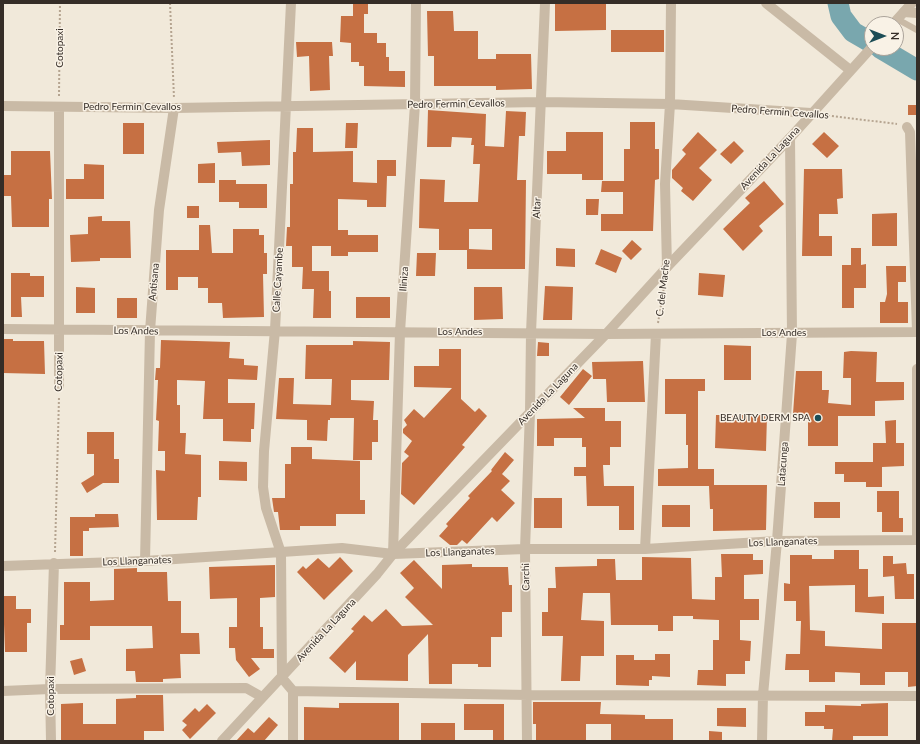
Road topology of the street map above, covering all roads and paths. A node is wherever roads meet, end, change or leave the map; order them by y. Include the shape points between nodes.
1 (60, 3) edge
2 (170, 3) edge
3 (291, 3) edge
4 (416, 3) edge
5 (545, 3) edge
6 (671, 3) edge
7 (766, 3) edge
8 (912, 3) edge
9 (917, 13) edge
10 (900, 16) edge
11 (904, 16) edge
12 (904, 22) edge
13 (917, 30) edge
14 (864, 55) edge
15 (850, 70) junction
16 (542, 102) junction
17 (415, 104) junction
18 (670, 104) junction
19 (287, 105) junction
20 (3, 106) edge
21 (59, 107) junction
22 (174, 108) junction
23 (811, 113) junction
24 (907, 127) joint
25 (790, 138) junction
26 (667, 267) junction
27 (3, 329) edge
28 (60, 329) junction
29 (275, 330) junction
30 (150, 331) junction
31 (917, 331) edge
32 (400, 332) junction
33 (531, 333) junction
34 (606, 334) junction
35 (656, 334) junction
36 (792, 334) junction
37 (917, 369) edge
38 (59, 386) joint
39 (530, 412) junction
40 (917, 540) edge
41 (777, 541) junction
42 (525, 549) junction
43 (645, 549) junction
44 (281, 553) junction
45 (393, 554) junction
46 (145, 561) junction
47 (54, 563) junction
48 (3, 566) edge
49 (282, 678) junction
50 (50, 689) junction
51 (3, 691) edge
52 (293, 691) junction
53 (528, 695) junction
54 (763, 695) junction
55 (917, 696) edge
56 (262, 697) junction
57 (51, 741) edge
58 (222, 741) edge
59 (293, 741) edge
60 (527, 741) edge
61 (762, 741) edge

1 - 21 path, Cotopaxi
2 - 22 path
3 - 19 street, Calle Cayambe
4 - 17 street, Iliniza
5 - 16 street, Altar
6 - 18 street, C. del Mache
7 - 15 street
8 - 10 street
9 - 11 street
12 - 13 lane
14 - 15 street, Avenida La Laguna
15 - 23 street, Avenida La Laguna
16 - 17 street, Pedro Fermin Cevallos
16 - 18 street, Pedro Fermin Cevallos
16 - 33 street, Altar
17 - 19 street, Pedro Fermin Cevallos
17 - 32 street, Iliniza
18 - 23 street, Pedro Fermin Cevallos
18 - 26 street, C. del Mache via 665,184
19 - 22 street, Pedro Fermin Cevallos
19 - 29 street, Calle Cayambe
20 - 21 street, Pedro Fermin Cevallos
21 - 22 street, Pedro Fermin Cevallos
21 - 28 street, Cotopaxi
22 - 30 street, Antisana via 159,210
23 - 24 path, Pedro Fermin Cevallos via 902,124
23 - 25 street, Avenida La Laguna
24 - 31 street via 910,132
25 - 26 street, Avenida La Laguna
25 - 36 street, Latacunga
26 - 34 street, Avenida La Laguna
26 - 35 path, C. del Mache
27 - 28 street, Los Andes
28 - 30 street, Los Andes
28 - 38 street, Cotopaxi
29 - 30 street, Los Andes
29 - 32 street, Los Andes
29 - 44 street, Calle Cayambe via 263,487 266,508
30 - 46 street, Antisana
31 - 36 street, Los Andes
32 - 33 street, Los Andes
32 - 45 street, Iliniza
33 - 34 street, Los Andes
33 - 39 street, Altar
34 - 35 street, Los Andes
34 - 39 street, Avenida La Laguna
35 - 36 street, Los Andes
35 - 43 street
36 - 41 street, Latacunga
37 - 40 street
38 - 47 path, Cotopaxi
39 - 42 street, Carchi
39 - 45 street, Avenida La Laguna
40 - 41 street, Los Llanganates
41 - 43 street, Los Llanganates
41 - 54 street, Latacunga
42 - 43 street, Los Llanganates
42 - 45 street, Los Llanganates
42 - 53 street, Carchi
44 - 45 street, Los Llanganates via 342,548
44 - 46 street, Los Llanganates
44 - 49 street, Calle Cayambe
45 - 49 street, Avenida La Laguna
46 - 47 street, Los Llanganates
47 - 48 street, Los Llanganates
47 - 50 street, Cotopaxi
49 - 52 street
49 - 56 street, Avenida La Laguna
50 - 51 street
50 - 56 street via 246,688
50 - 57 street, Cotopaxi
52 - 53 street
52 - 59 street
53 - 54 street
53 - 60 street, Carchi
54 - 55 street
54 - 61 street, Latacunga
56 - 58 street, Avenida La Laguna

